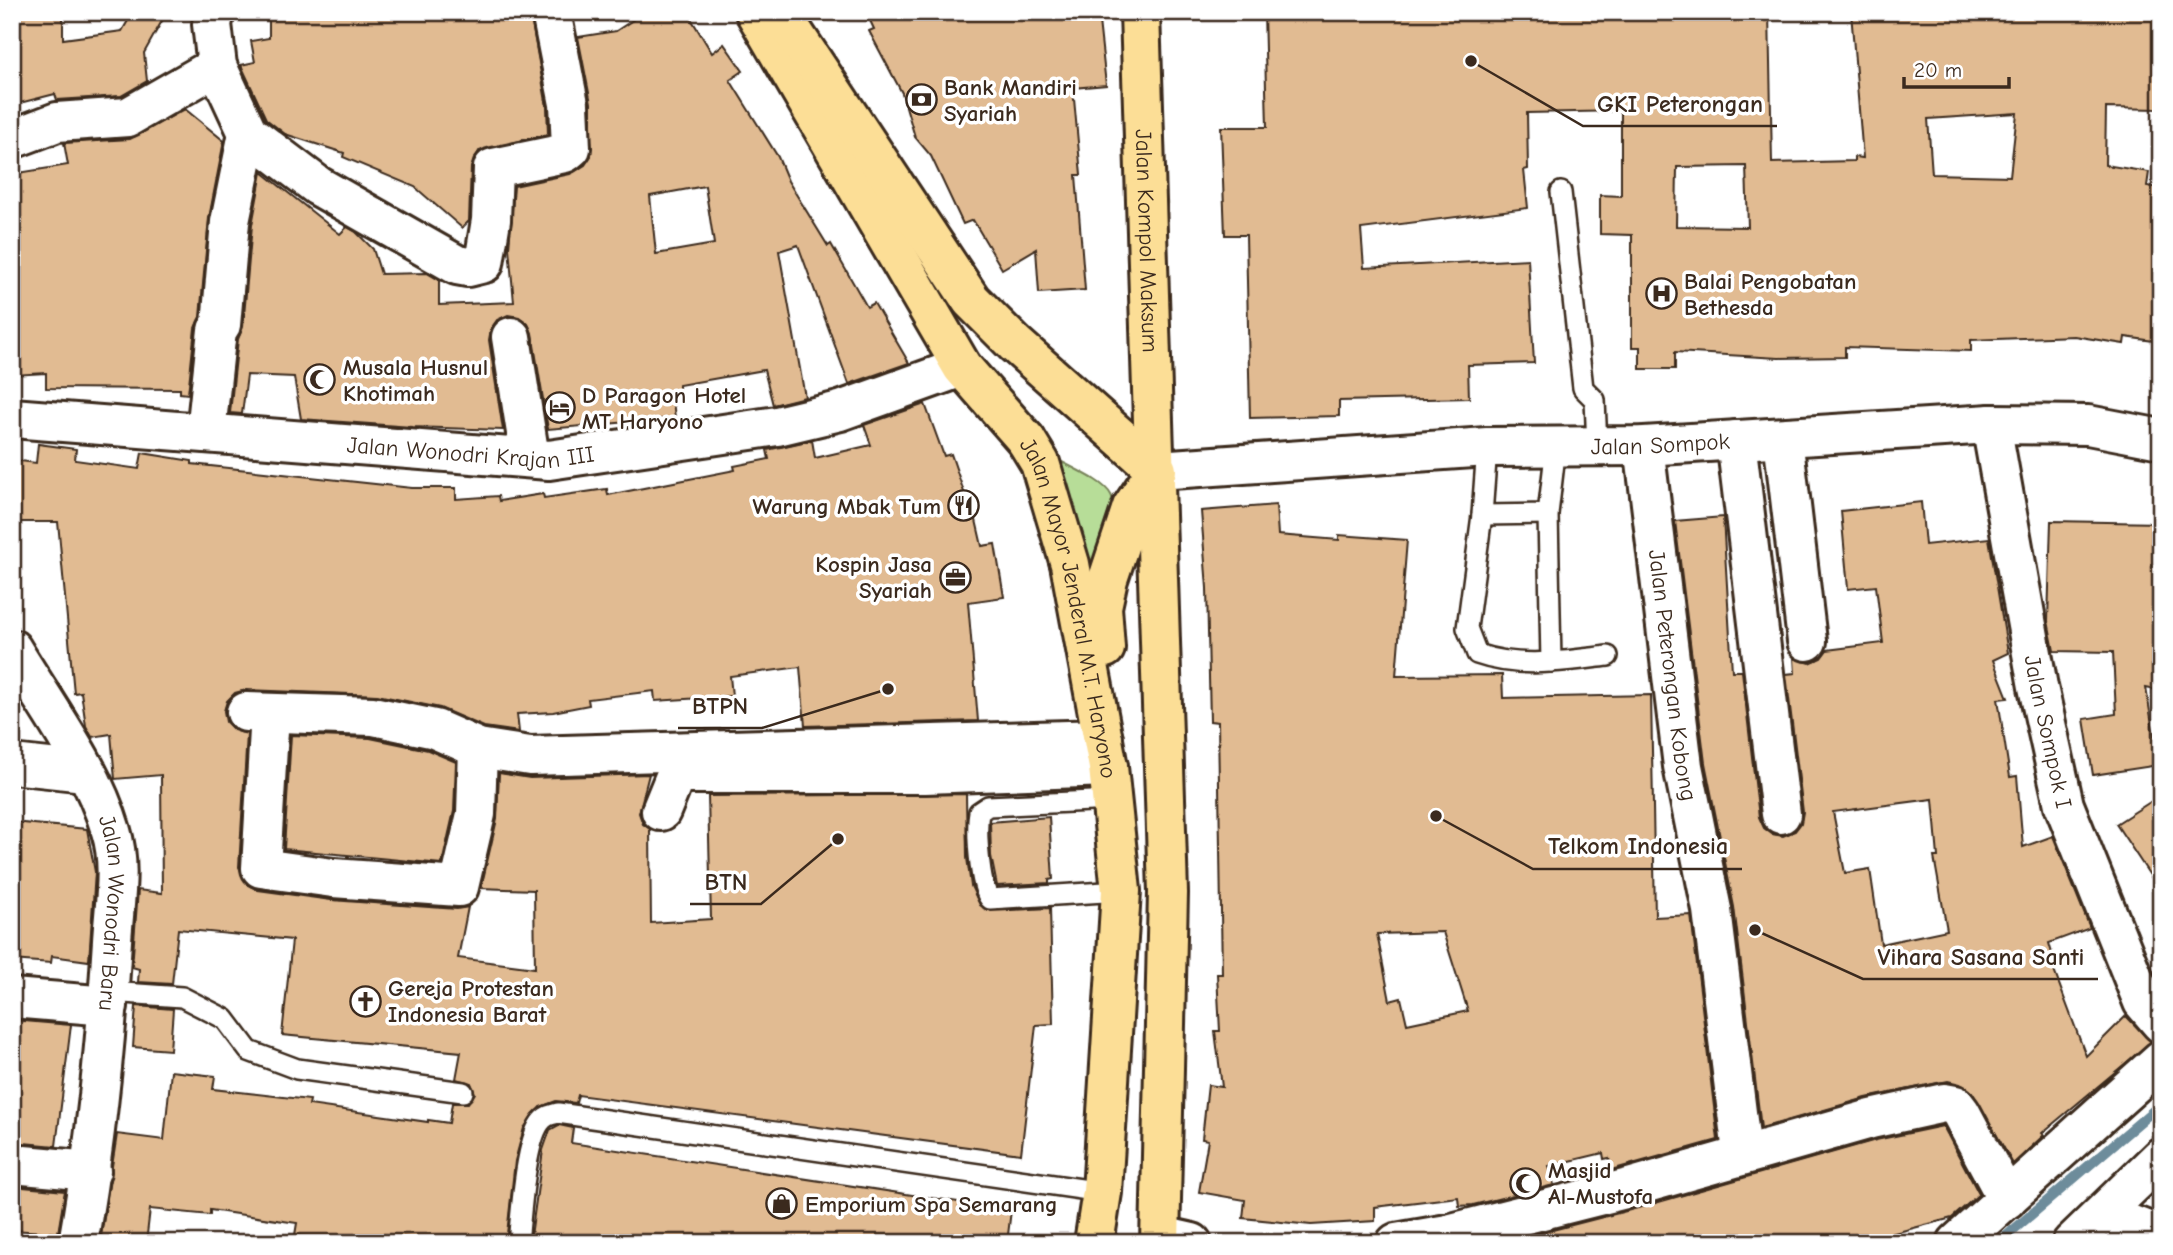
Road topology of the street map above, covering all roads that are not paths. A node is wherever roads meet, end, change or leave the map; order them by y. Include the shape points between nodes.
1 (215, 12) edge
2 (551, 12) edge
3 (755, 12) edge
4 (780, 12) edge
5 (1140, 12) edge
6 (217, 66) junction
7 (248, 133) junction
8 (12, 139) edge
9 (1561, 192) dead end
10 (511, 337) dead end
11 (1150, 360) junction
12 (962, 367) junction
13 (1068, 388) junction
14 (12, 418) edge
15 (1991, 424) junction
16 (206, 432) junction
17 (1783, 438) junction
18 (2161, 439) edge
19 (1736, 440) junction
20 (1556, 446) junction
21 (1597, 446) junction
22 (1644, 446) junction
23 (1487, 447) junction
24 (530, 458) junction
25 (1157, 470) junction
26 (1548, 514) junction
27 (1482, 515) junction
28 (1807, 641) dead end
29 (12, 649) edge
30 (1608, 656) dead end
31 (1551, 663) junction
32 (1094, 684) junction
33 (478, 748) junction
34 (12, 764) edge
35 (1108, 769) junction
36 (85, 772) junction
37 (661, 811) dead end
38 (1782, 814) dead end
39 (1121, 891) junction
40 (12, 998) edge
41 (109, 999) junction
42 (2161, 1023) edge
43 (2161, 1060) edge
44 (463, 1091) dead end
45 (1742, 1153) junction
46 (2161, 1157) edge
47 (12, 1164) edge
48 (91, 1171) junction
49 (1102, 1192) junction
50 (2007, 1199) junction
51 (2103, 1214) junction
52 (2161, 1236) edge
53 (1449, 1238) edge
54 (1171, 1240) edge
55 (78, 1243) edge
56 (518, 1243) edge
57 (1094, 1243) edge
58 (1396, 1243) edge
59 (1957, 1243) edge
60 (2072, 1243) edge

1 - 6 street
2 - 7 street via 569,104 571,148 494,168 491,220 484,262 479,266 457,265 328,192
3 - 12 main road, Jalan Mayor Jenderal M.T. Haryono
4 - 13 main road via 971,300
5 - 11 main road, Jalan Kompol Maksum
6 - 7 street
6 - 8 street via 128,117 57,122
7 - 16 street via 230,222 222,324 216,330
9 - 21 lane via 1583,388 1595,400
10 - 24 street
11 - 13 main road via 1137,384 1124,396 1098,397
11 - 25 main road, Jalan Kompol Maksum
12 - 24 street, Jalan Wonodri Krajan III via 840,411 777,426 579,457
12 - 32 main road, Jalan Mayor Jenderal M.T. Haryono via 1026,440 1040,463 1070,564
13 - 25 main road
14 - 16 street, Jalan Wonodri Krajan III
15 - 17 street, Jalan Sompok
15 - 18 street, Jalan Sompok via 2088,425
15 - 42 street, Jalan Sompok I via 2064,805 2143,1002
16 - 24 street, Jalan Wonodri Krajan III
17 - 19 street, Jalan Sompok
17 - 28 street
19 - 22 street, Jalan Sompok
19 - 38 street
20 - 21 street, Jalan Sompok
20 - 23 street, Jalan Sompok
20 - 26 lane
21 - 22 street, Jalan Sompok
22 - 45 street, Jalan Peterongan Kobong via 1683,766 1712,910
23 - 25 street, Jalan Sompok
23 - 27 lane
25 - 32 main road via 1132,507 1108,579 1102,607 1105,650
25 - 54 main road
26 - 27 lane
26 - 31 lane
27 - 31 lane via 1467,628 1477,654 1498,661
29 - 36 street, Jalan Wonodri Baru
30 - 31 lane
32 - 35 main road, Jalan Mayor Jenderal M.T. Haryono
33 - 33 street via 435,729 373,716 258,712 261,868 459,887 476,814
33 - 35 street via 530,756
34 - 36 street
35 - 37 street via 682,774 674,779
35 - 39 main road, Jalan Mayor Jenderal M.T. Haryono
35 - 39 lane via 988,806 979,812 977,823 984,887 990,899
36 - 41 street, Jalan Wonodri Baru via 111,828 117,854
39 - 49 main road, Jalan Mayor Jenderal M.T. Haryono
40 - 41 street
41 - 44 lane via 182,997 225,1019 249,1051 297,1069
41 - 48 street, Jalan Wonodri Baru
43 - 50 street
45 - 50 street via 1950,1103 1961,1113
45 - 53 street
46 - 51 street
47 - 48 street
48 - 55 street, Jalan Wonodri Baru
49 - 56 lane via 558,1113 538,1125 527,1168
49 - 57 main road, Jalan Mayor Jenderal M.T. Haryono
50 - 59 street
51 - 52 street
51 - 60 street
53 - 58 street

